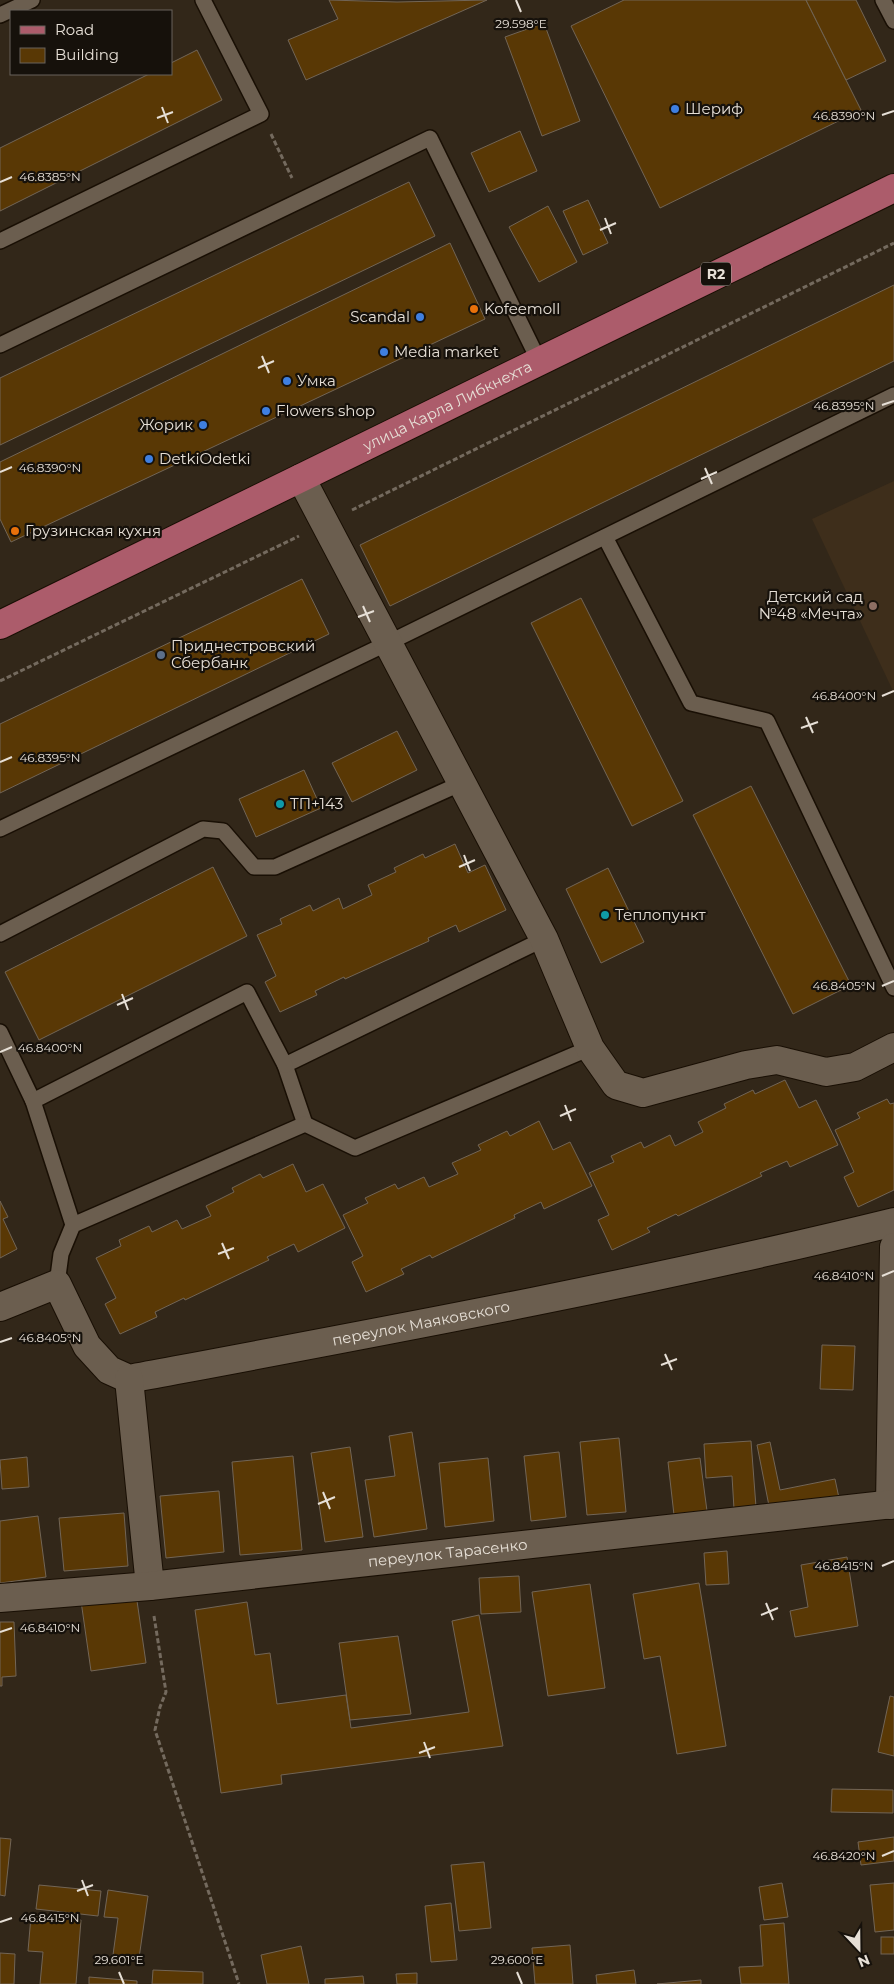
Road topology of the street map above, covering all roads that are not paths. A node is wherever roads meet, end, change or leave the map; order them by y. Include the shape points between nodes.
1 (32, 0) edge
2 (203, 0) edge
3 (883, 0) edge
4 (11, 10) edge
5 (894, 21) edge
6 (894, 188) edge
7 (0, 241) edge
8 (0, 345) edge
9 (539, 361) junction
10 (894, 395) edge
11 (300, 478) junction
12 (605, 537) junction
13 (0, 624) edge
14 (388, 644) junction
15 (462, 782) junction
16 (0, 829) edge
17 (0, 934) edge
18 (544, 940) junction
19 (894, 988) edge
20 (0, 1032) edge
21 (894, 1047) edge
22 (590, 1048) junction
23 (285, 1065) junction
24 (33, 1101) junction
25 (305, 1124) junction
26 (894, 1222) edge
27 (73, 1225) junction
28 (894, 1247) edge
29 (57, 1284) junction
30 (0, 1307) edge
31 (129, 1379) junction
32 (892, 1504) edge
33 (150, 1586) junction
34 (0, 1598) edge

1 - 4 lane
2 - 7 lane via 261,114
3 - 5 lane
6 - 9 main road, улица Карла Либкнехта / R2
8 - 9 lane via 430,138
9 - 11 main road, улица Карла Либкнехта / R2
10 - 12 lane
11 - 13 main road, улица Карла Либкнехта / R2
11 - 14 street
12 - 14 lane
12 - 19 lane via 691,703 767,721
14 - 15 street
14 - 16 lane
15 - 17 lane via 275,867 254,867 223,831 203,829
15 - 18 street
18 - 22 street
18 - 23 lane
20 - 24 lane
21 - 22 street via 855,1067 826,1072 777,1060 746,1065 643,1094 616,1085
22 - 25 lane via 355,1148
23 - 24 lane via 247,992
23 - 25 lane
24 - 27 lane
25 - 27 lane
26 - 31 street, переулок Маяковского via 559,1296
27 - 29 lane via 61,1254
28 - 32 street
29 - 30 street
29 - 31 street via 87,1346 109,1370
31 - 33 street
32 - 33 street, переулок Тарасенко
33 - 34 street, переулок Тарасенко

